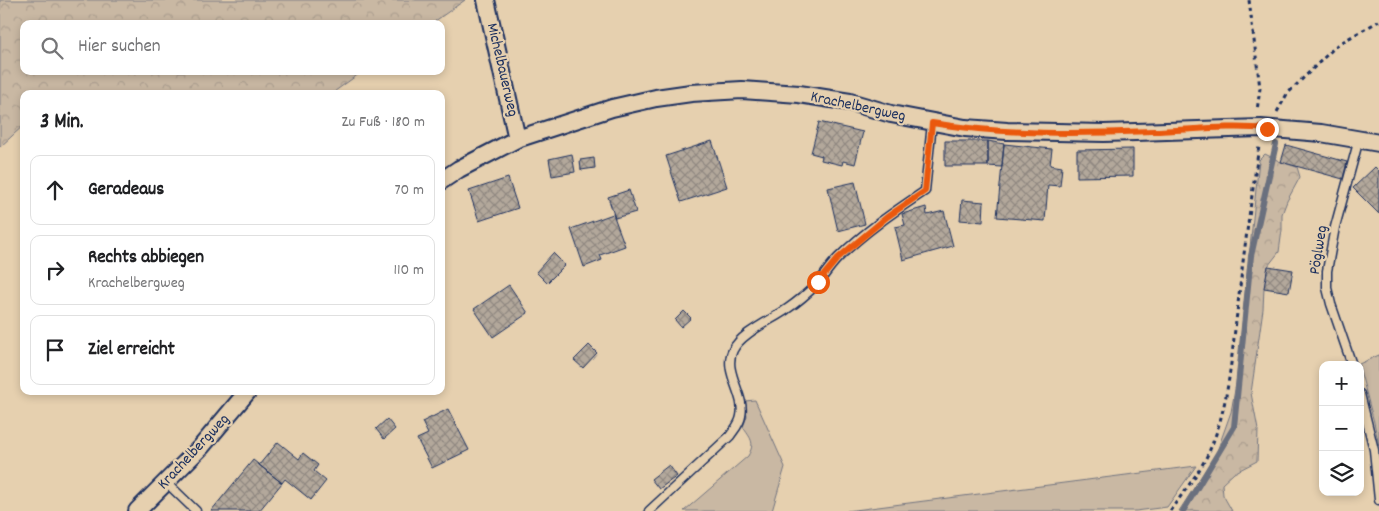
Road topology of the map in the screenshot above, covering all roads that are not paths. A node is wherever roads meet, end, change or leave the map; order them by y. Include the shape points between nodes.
1 (486, 0) edge
2 (932, 123) junction
3 (518, 139) junction
4 (1359, 139) junction
5 (1379, 143) edge
6 (445, 178) edge
7 (1351, 361) edge
8 (245, 395) edge
9 (1363, 406) edge
10 (166, 482) junction
11 (1379, 500) edge
12 (137, 511) edge
13 (196, 511) edge
14 (649, 511) edge

1 - 3 street, Michelbauerweg
2 - 3 street, Krachelbergweg via 850,102 742,90 656,98 612,108
2 - 4 street, Krachelbergweg via 1007,131 1104,133 1259,128
2 - 14 lane via 925,191 887,217 838,258 804,297 735,346 731,352 732,371 742,406 738,424 730,436
3 - 6 street, Krachelbergweg
4 - 5 street, Krachelbergweg
4 - 7 lane, Pöglweg via 1335,227 1327,271 1331,304
8 - 10 street, Krachelbergweg
9 - 11 lane via 1374,450
10 - 12 street, Krachelbergweg
10 - 13 lane

